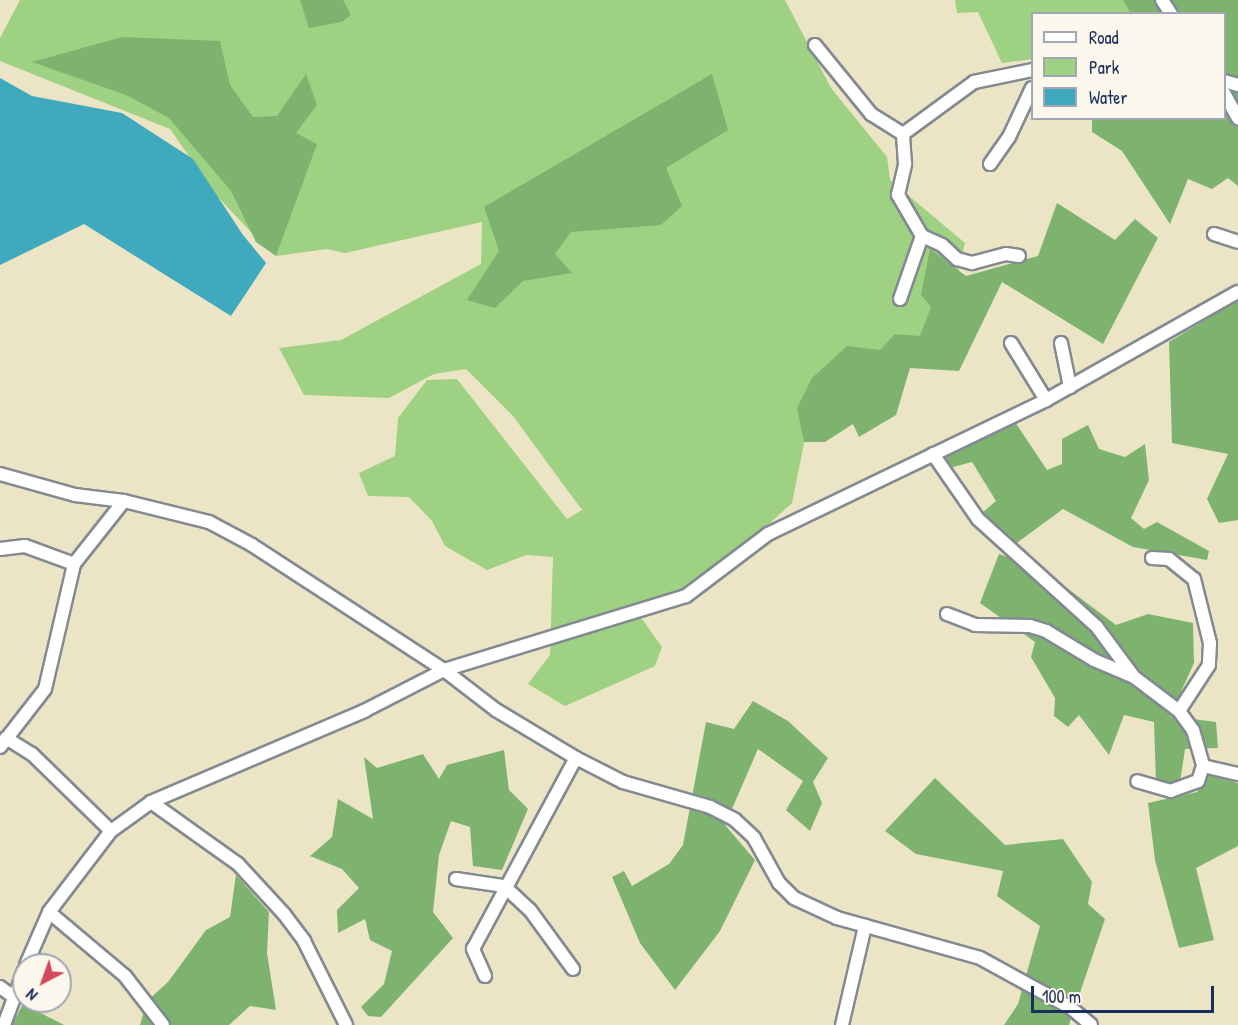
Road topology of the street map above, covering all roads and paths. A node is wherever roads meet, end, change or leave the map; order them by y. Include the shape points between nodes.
1 (815, 45) dead end
2 (1031, 70) edge
3 (1031, 90) edge
4 (1226, 97) edge
5 (1238, 118) edge
6 (903, 134) junction
7 (990, 164) dead end
8 (1214, 234) dead end
9 (922, 236) junction
10 (1238, 242) edge
11 (1019, 256) dead end
12 (1238, 291) edge
13 (900, 299) dead end
14 (1011, 343) dead end
15 (1061, 343) dead end
16 (1070, 387) junction
17 (1046, 400) junction
18 (933, 454) junction
19 (0, 474) edge
20 (124, 501) junction
21 (0, 549) edge
22 (1152, 558) dead end
23 (74, 564) junction
24 (947, 614) dead end
25 (444, 670) junction
26 (1134, 677) junction
27 (1179, 711) junction
28 (3, 742) edge
29 (576, 758) junction
30 (1203, 766) junction
31 (1238, 774) edge
32 (1137, 781) dead end
33 (151, 802) junction
34 (111, 831) junction
35 (456, 879) dead end
36 (504, 886) junction
37 (49, 912) junction
38 (865, 926) junction
39 (31, 953) edge
40 (573, 969) dead end
41 (485, 976) dead end
42 (12, 1003) edge
43 (4, 1025) edge
44 (163, 1025) edge
45 (346, 1025) edge
46 (842, 1025) edge
47 (1091, 1025) edge

1 - 6 street via 871,114
2 - 6 street via 974,82
3 - 7 street via 1009,137
4 - 5 street
6 - 9 street via 905,164 898,195
8 - 10 street
9 - 11 street via 942,245 957,259 972,263 1006,254
9 - 13 street
12 - 16 street
14 - 17 street
15 - 16 street
16 - 17 street
17 - 18 street
18 - 25 street via 768,534 686,596
18 - 26 street via 978,519 1097,627
19 - 20 street via 75,495
20 - 23 street
20 - 25 street via 209,522 252,545
21 - 23 street via 25,546
22 - 27 street via 1169,559 1194,579 1210,643 1209,665
23 - 28 street via 45,689
24 - 26 street via 975,625 1030,626 1046,631 1094,660
25 - 29 street via 496,710
25 - 33 street via 364,711
26 - 27 street
27 - 30 street via 1197,739
28 - 34 street via 32,754
29 - 36 street
29 - 38 street via 623,782 710,807 735,820 754,838 779,883 794,898
30 - 31 street
30 - 32 street via 1198,781 1171,791
33 - 34 street
33 - 45 street via 238,864 258,885 304,941
34 - 37 street
35 - 36 street
36 - 40 street via 530,910
36 - 41 street via 473,949
37 - 39 street
37 - 44 street via 130,981
38 - 46 street
38 - 47 street via 980,958 1071,1008
42 - 43 street

